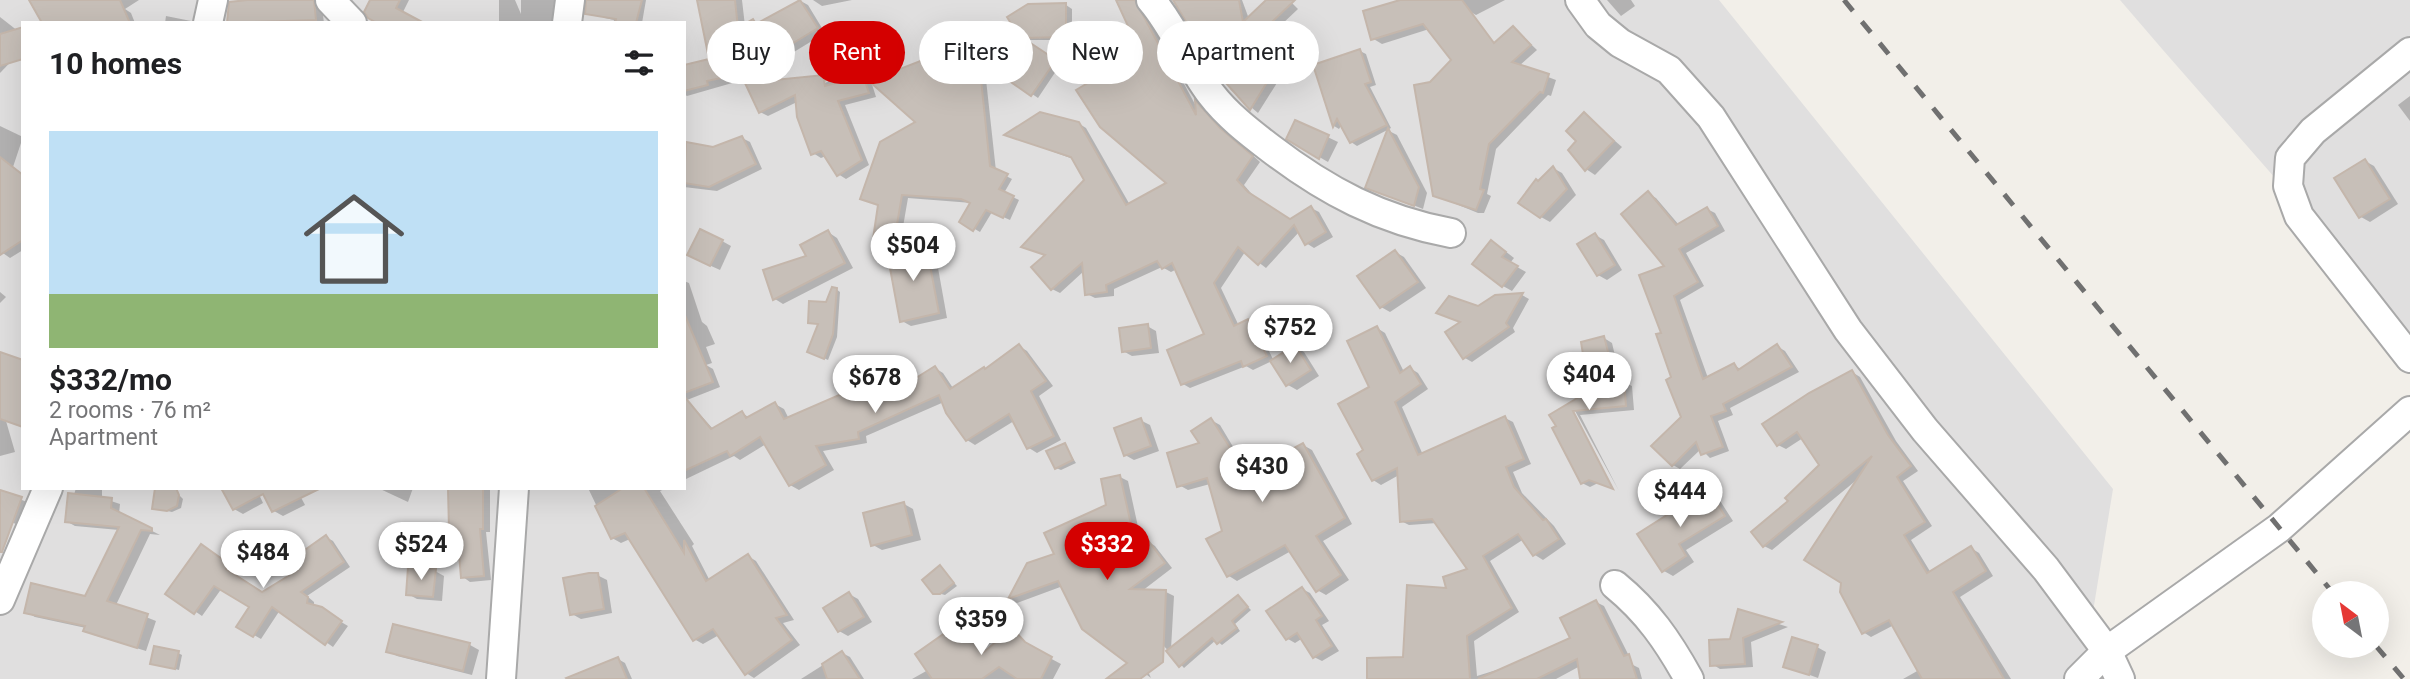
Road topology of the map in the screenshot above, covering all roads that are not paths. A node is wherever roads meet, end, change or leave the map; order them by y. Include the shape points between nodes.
1 (213, 0) edge
2 (330, 0) edge
3 (570, 0) edge
4 (1580, 0) edge
5 (1152, 1) edge
6 (208, 21) edge
7 (350, 21) edge
8 (567, 21) edge
9 (2410, 52) edge
10 (1451, 233) dead end
11 (2410, 358) edge
12 (2410, 411) edge
13 (47, 490) edge
14 (514, 490) edge
15 (1615, 585) dead end
16 (0, 600) edge
17 (2107, 652) junction
18 (501, 679) edge
19 (1689, 679) edge
20 (2079, 679) edge
21 (2120, 679) edge

1 - 6 street
2 - 7 street
3 - 8 street
4 - 17 street via 1598,25 1620,43 1669,70 1711,117 1855,340 1925,430 2046,569
5 - 10 street via 1190,66 1247,131 1321,185 1355,203 1412,226
9 - 11 street via 2313,131 2290,158 2288,186 2299,216
12 - 17 street via 2278,528
13 - 16 street
14 - 18 street
15 - 19 street via 1643,608
17 - 20 street
17 - 21 street

